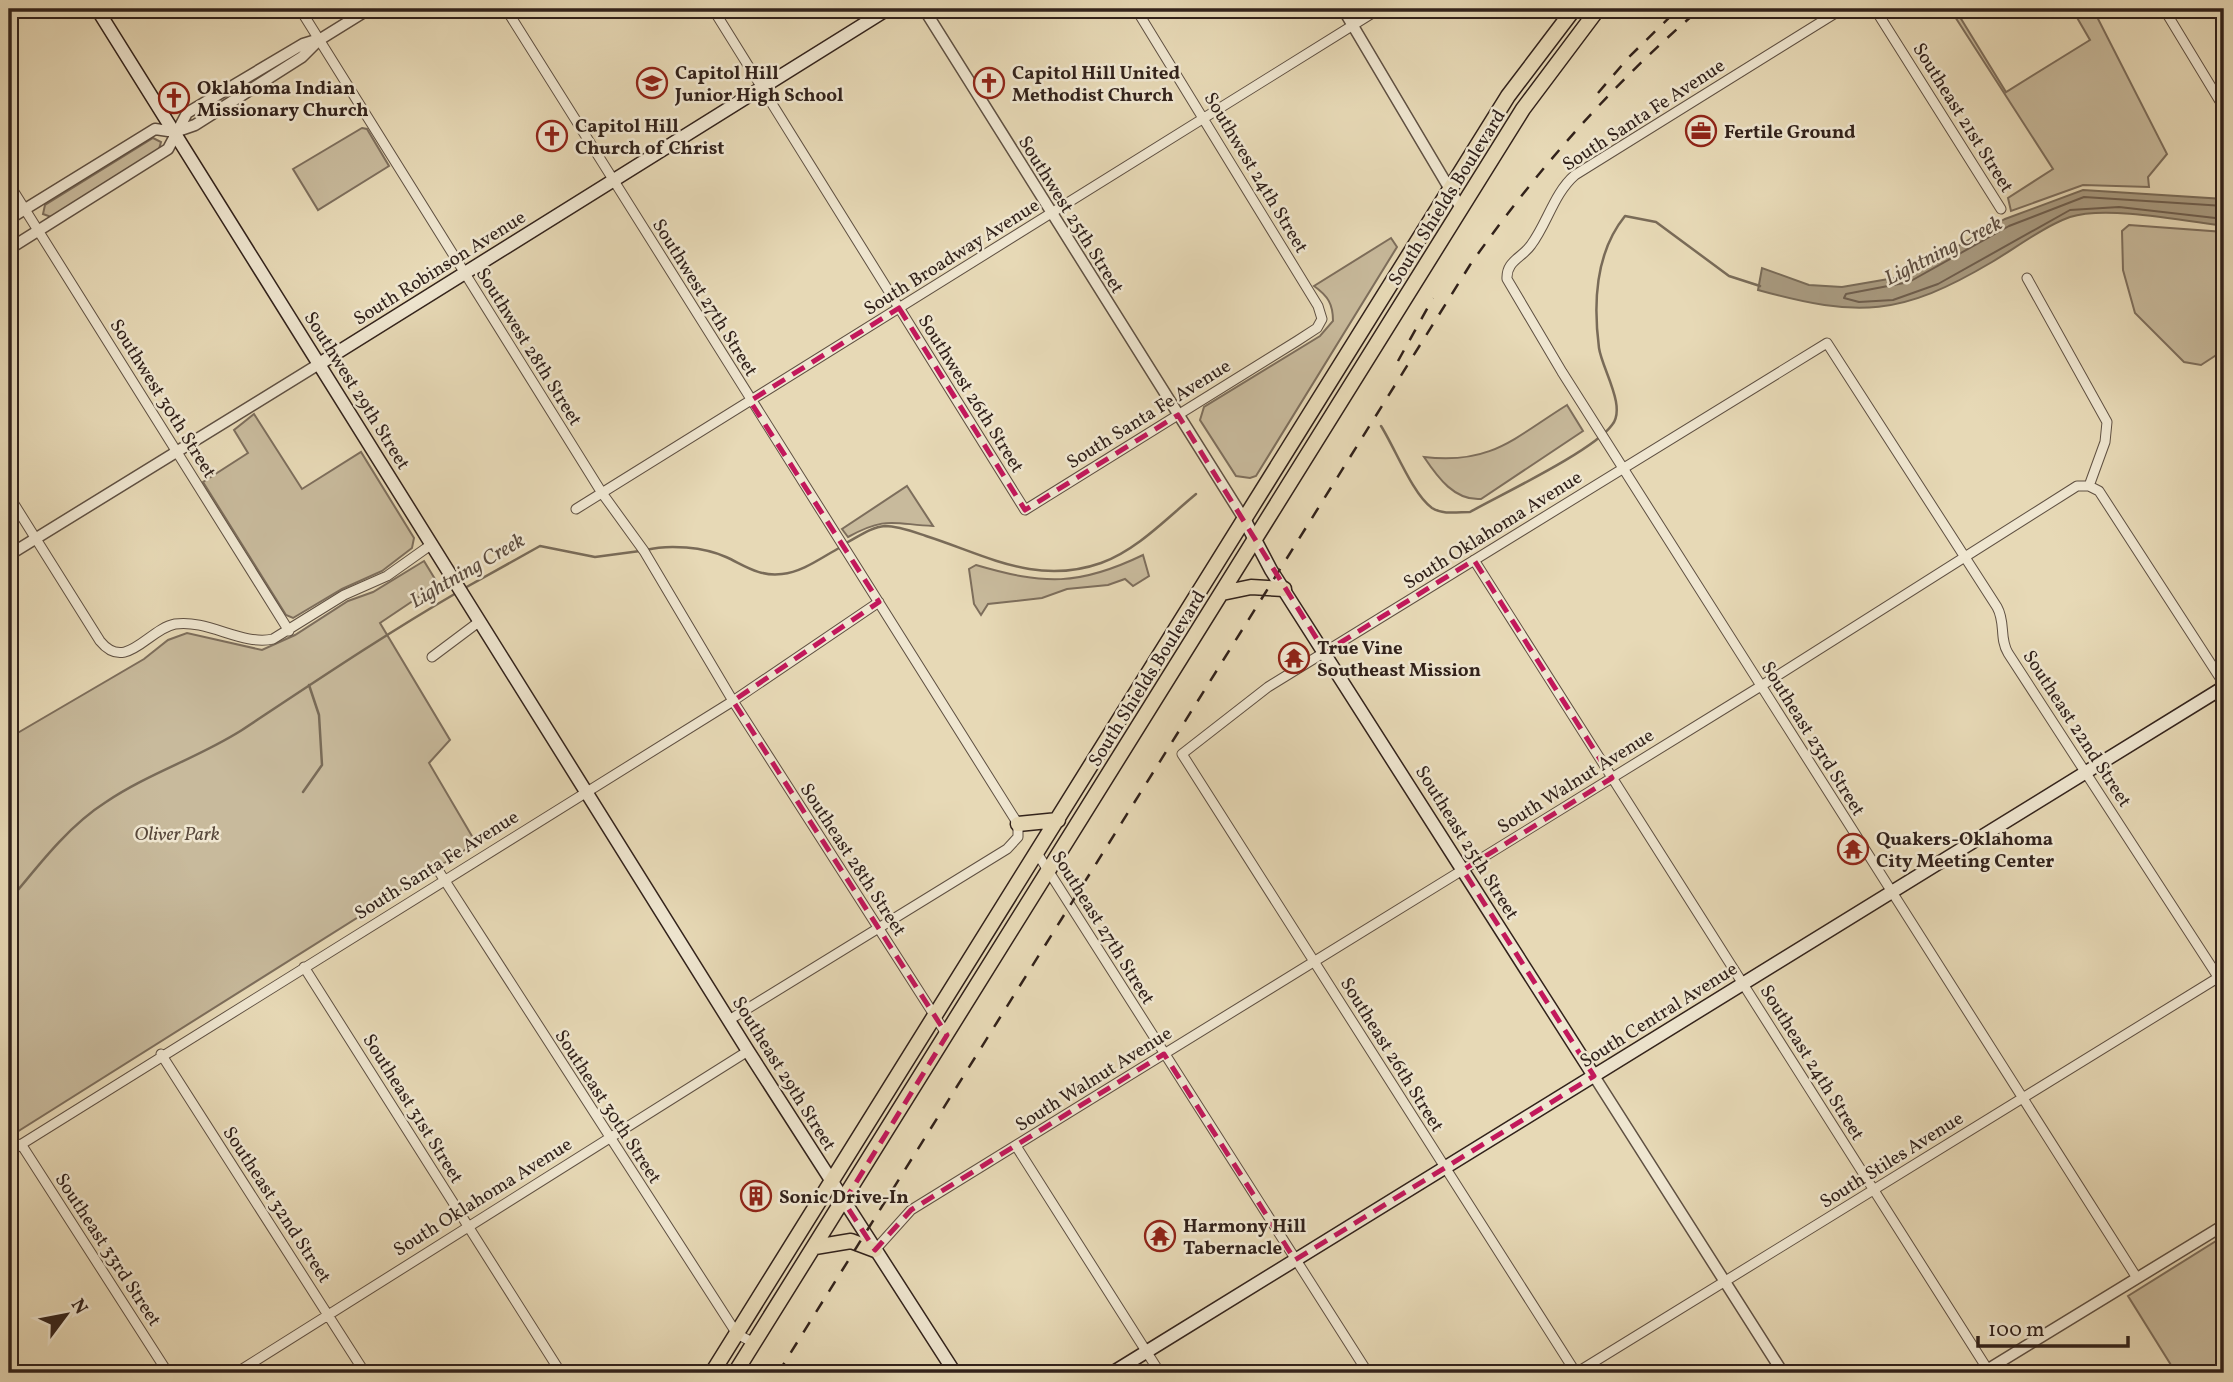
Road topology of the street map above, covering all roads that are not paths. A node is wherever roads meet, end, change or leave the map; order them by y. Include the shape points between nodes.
1 (97, 9) edge
2 (300, 9) edge
3 (369, 9) edge
4 (506, 9) edge
5 (713, 9) edge
6 (888, 9) edge
7 (924, 9) edge
8 (1136, 9) edge
9 (1343, 9) edge
10 (1379, 9) edge
11 (1574, 9) edge
12 (1598, 9) edge
13 (1842, 9) edge
14 (1875, 9) edge
15 (2164, 9) edge
16 (1353, 25) junction
17 (319, 40) junction
18 (761, 88) junction
19 (2224, 108) edge
20 (1204, 117) junction
21 (174, 132) junction
22 (613, 182) junction
23 (9, 184) edge
24 (1450, 189) junction
25 (1461, 208) junction
26 (24, 209) junction
27 (2001, 209) dead end
28 (1052, 213) junction
29 (9, 219) edge
30 (38, 231) junction
31 (9, 249) edge
32 (464, 274) junction
33 (2027, 278) dead end
34 (1509, 285) joint
35 (899, 308) junction
36 (1322, 319) joint
37 (1124, 330) joint
38 (1827, 343) joint
39 (319, 364) junction
40 (750, 401) junction
41 (1178, 415) junction
42 (176, 451) junction
43 (1624, 468) junction
44 (2089, 486) junction
45 (602, 493) junction
46 (9, 496) edge
47 (576, 509) dead end
48 (1025, 510) joint
49 (1244, 519) junction
50 (35, 538) junction
51 (1254, 540) junction
52 (432, 544) junction
53 (9, 555) edge
54 (1965, 557) junction
55 (1474, 560) junction
56 (1284, 589) junction
57 (1222, 593) junction
58 (878, 602) junction
59 (477, 616) junction
60 (289, 631) junction
61 (1325, 652) junction
62 (432, 657) dead end
63 (1142, 683) junction
64 (2224, 685) edge
65 (1761, 686) junction
66 (1160, 693) junction
67 (733, 701) junction
68 (1182, 754) joint
69 (2086, 773) junction
70 (1612, 778) junction
71 (586, 791) junction
72 (1058, 820) junction
73 (1018, 824) junction
74 (1037, 853) junction
75 (438, 870) dead end
76 (1049, 870) junction
77 (1464, 870) junction
78 (444, 879) junction
79 (1892, 892) junction
80 (877, 928) junction
81 (1314, 962) junction
82 (304, 967) junction
83 (2222, 979) edge
84 (1743, 983) junction
85 (935, 1016) junction
86 (729, 1020) junction
87 (947, 1035) junction
88 (748, 1051) junction
89 (161, 1054) junction
90 (1164, 1054) junction
91 (1594, 1076) junction
92 (2023, 1099) junction
93 (608, 1137) junction
94 (21, 1144) junction
95 (1016, 1146) junction
96 (9, 1152) edge
97 (1445, 1168) junction
98 (832, 1183) junction
99 (1874, 1190) junction
100 (844, 1202) junction
101 (2224, 1225) edge
102 (468, 1226) junction
103 (815, 1247) junction
104 (875, 1250) junction
105 (1296, 1260) junction
106 (2137, 1278) junction
107 (1724, 1282) junction
108 (328, 1314) junction
109 (737, 1334) junction
110 (754, 1343) junction
111 (1147, 1352) junction
112 (1985, 1372) edge
113 (168, 1373) edge
114 (236, 1373) edge
115 (365, 1373) edge
116 (561, 1373) edge
117 (712, 1373) edge
118 (735, 1373) edge
119 (955, 1373) edge
120 (1112, 1373) edge
121 (1160, 1373) edge
122 (1368, 1373) edge
123 (1576, 1373) edge
124 (1783, 1373) edge

1 - 21 main road, Southwest 29th Street
2 - 17 street, Southwest 28th Street
3 - 17 street
4 - 22 street, Southwest 27th Street
5 - 18 street, Southwest 26th Street
6 - 18 main road, South Robinson Avenue
7 - 28 street, Southwest 25th Street
8 - 20 street, Southwest 24th Street
9 - 16 street
10 - 16 street, South Broadway Avenue
11 - 24 main road, South Shields Boulevard via 1508,96
12 - 25 main road, South Shields Boulevard via 1543,80
13 - 34 street, South Santa Fe Avenue via 1575,175 1565,184 1532,244 1508,268
14 - 27 street, Southeast 21st Street
15 - 19 street
16 - 20 street, South Broadway Avenue
16 - 24 street
17 - 21 street via 303,44 198,106
17 - 32 street, Southwest 28th Street
18 - 22 main road, South Robinson Avenue
18 - 35 street, Southwest 26th Street
20 - 28 street, South Broadway Avenue
20 - 36 street, Southwest 24th Street
21 - 26 street via 155,128
21 - 30 street via 168,149
21 - 39 main road, Southwest 29th Street
22 - 32 main road, South Robinson Avenue
22 - 40 street, Southwest 27th Street
23 - 26 street, Southwest 30th Street
24 - 25 street
24 - 49 main road, South Shields Boulevard
25 - 51 main road, South Shields Boulevard
26 - 29 street
26 - 30 street, Southwest 30th Street
28 - 35 street, South Broadway Avenue
28 - 37 street, Southwest 25th Street
30 - 31 street
30 - 42 street, Southwest 30th Street
32 - 39 main road, South Robinson Avenue
32 - 45 street, Southwest 28th Street
33 - 44 street via 2105,415 2107,431
34 - 43 street, Southeast 23rd Street
35 - 40 street, South Broadway Avenue
35 - 48 street, Southwest 26th Street
36 - 41 street, South Santa Fe Avenue via 1317,328
37 - 41 street, Southeast 25th Street
38 - 43 street, South Oklahoma Avenue
38 - 54 street, Southeast 22nd Street
39 - 42 street, South Robinson Avenue
39 - 52 main road, Southwest 29th Street
40 - 45 street, South Broadway Avenue
40 - 58 street, Southwest 27th Street
41 - 48 street, South Santa Fe Avenue
41 - 49 street, Southeast 25th Street
42 - 50 street, South Robinson Avenue
42 - 60 street, Southwest 30th Street
43 - 55 street, South Oklahoma Avenue
43 - 65 street, Southeast 23rd Street
44 - 54 street, South Walnut Avenue via 2068,491
44 - 64 street via 2102,496
45 - 47 street, South Broadway Avenue
45 - 67 street, Southwest 28th Street via 644,551
46 - 50 street
49 - 51 main road, Southeast 25th Street
49 - 63 main road, South Shields Boulevard
50 - 53 street, South Robinson Avenue
50 - 60 street via 100,641 117,653 131,652 160,629 178,624 261,640
51 - 56 main road, Southeast 25th Street
51 - 57 main road, South Shields Boulevard
52 - 59 main road, Southwest 29th Street
52 - 60 street via 387,576 344,595
54 - 65 street, South Walnut Avenue
54 - 69 street, Southeast 22nd Street via 2000,613 2005,647
55 - 61 street, South Oklahoma Avenue
55 - 70 street, Southeast 24th Street
56 - 57 main road via 1251,587
56 - 61 main road, Southeast 25th Street
57 - 66 main road, South Shields Boulevard
58 - 67 street, South Santa Fe Avenue
58 - 73 street
59 - 62 street
59 - 71 main road, Southwest 29th Street
61 - 68 street, South Oklahoma Avenue via 1268,687
61 - 77 main road, Southeast 25th Street
63 - 66 main road
63 - 72 main road, South Shields Boulevard
64 - 69 main road, South Central Avenue
65 - 70 street, South Walnut Avenue
65 - 79 street, Southeast 23rd Street
66 - 76 main road, South Shields Boulevard
67 - 71 street, South Santa Fe Avenue
67 - 80 street, Southeast 28th Street
68 - 81 street, Southeast 26th Street
69 - 79 main road, South Central Avenue
69 - 83 street, Southeast 22nd Street
70 - 77 street, South Walnut Avenue
70 - 84 street, Southeast 24th Street
71 - 78 street, South Santa Fe Avenue
71 - 86 main road, Southeast 29th Street
72 - 73 main road
72 - 74 main road, South Shields Boulevard
73 - 80 street via 1012,846
74 - 76 street, Southeast 27th Street
74 - 85 main road, South Shields Boulevard
75 - 78 street
76 - 87 main road, South Shields Boulevard
76 - 90 street, Southeast 27th Street
77 - 81 street, South Walnut Avenue
77 - 91 main road, Southeast 25th Street
78 - 82 street, South Santa Fe Avenue
78 - 93 street, Southeast 30th Street
79 - 84 main road, South Central Avenue
79 - 92 street, Southeast 23rd Street
80 - 85 street, Southeast 28th Street
80 - 86 street
81 - 90 street, South Walnut Avenue
81 - 97 street, Southeast 26th Street
82 - 89 street, South Santa Fe Avenue
82 - 102 street, Southeast 31st Street
83 - 92 street, South Stiles Avenue
84 - 91 main road, South Central Avenue
84 - 99 street, Southeast 24th Street
85 - 87 street, Southeast 28th Street
85 - 98 main road, South Shields Boulevard
86 - 88 main road, Southeast 29th Street
87 - 100 main road, South Shields Boulevard
88 - 93 street, South Oklahoma Avenue
88 - 98 main road, Southeast 29th Street
89 - 94 street, South Santa Fe Avenue
89 - 108 street, Southeast 32nd Street
90 - 95 street, South Walnut Avenue
90 - 105 street, Southeast 27th Street
91 - 97 main road, South Central Avenue
91 - 107 street, Southeast 25th Street
92 - 99 street, South Stiles Avenue
92 - 106 street, Southeast 23rd Street
93 - 102 street, South Oklahoma Avenue
93 - 109 street, Southeast 30th Street
94 - 96 street, South Santa Fe Avenue
94 - 113 street, Southeast 33rd Street
95 - 104 street, South Walnut Avenue via 911,1210
95 - 111 street
97 - 105 main road, South Central Avenue
97 - 123 street, Southeast 26th Street
98 - 100 main road, Southeast 29th Street
98 - 109 main road, South Shields Boulevard
99 - 107 street, South Stiles Avenue
99 - 112 street, Southeast 24th Street
100 - 103 main road, South Shields Boulevard
100 - 104 main road, Southeast 29th Street
101 - 106 street
102 - 108 street, South Oklahoma Avenue
102 - 116 street, Southeast 31st Street
103 - 104 main road via 851,1241
103 - 110 main road, South Shields Boulevard
104 - 119 main road, Southeast 29th Street
105 - 111 main road, South Central Avenue
105 - 122 street, Southeast 27th Street
106 - 112 street
107 - 123 street, South Stiles Avenue
107 - 124 street, Southeast 25th Street
108 - 114 street, South Oklahoma Avenue
108 - 115 street, Southeast 32nd Street
109 - 110 street, Southeast 30th Street
109 - 117 main road, South Shields Boulevard
110 - 118 main road, South Shields Boulevard
111 - 120 main road, South Central Avenue
111 - 121 street

